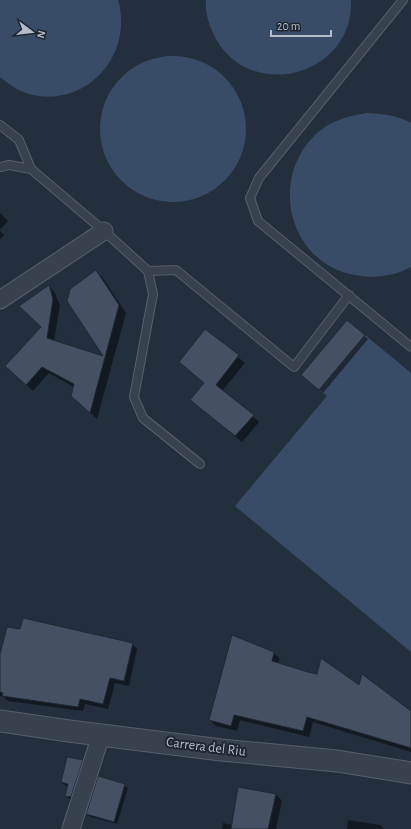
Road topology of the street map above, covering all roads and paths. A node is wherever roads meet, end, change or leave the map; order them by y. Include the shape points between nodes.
1 (404, 0) edge
2 (0, 125) edge
3 (0, 167) edge
4 (31, 169) junction
5 (104, 231) junction
6 (148, 271) junction
7 (349, 295) junction
8 (0, 300) edge
9 (411, 347) edge
10 (200, 464) dead end
11 (0, 721) edge
12 (101, 735) junction
13 (411, 773) edge
14 (71, 829) edge

1 - 7 lane via 259,178 250,198 258,221
2 - 4 lane via 19,140
3 - 4 lane via 9,165
4 - 5 lane
5 - 6 lane
5 - 8 street
6 - 7 lane via 176,270 294,367
6 - 10 lane via 154,294 134,397 143,418
7 - 9 lane
11 - 12 street, Carrera del Riu
12 - 13 street, Carrera del Riu via 337,761
12 - 14 street

